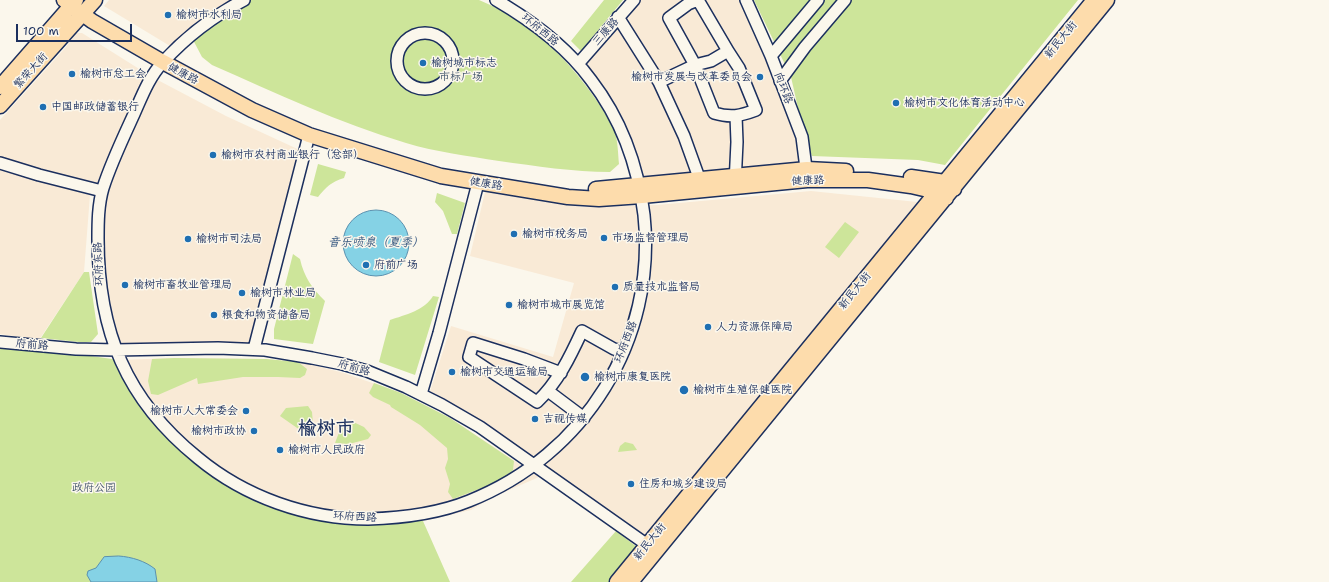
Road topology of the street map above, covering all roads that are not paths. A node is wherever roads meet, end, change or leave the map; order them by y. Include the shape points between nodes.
1 (244, 0) edge
2 (496, 0) edge
3 (634, 0) edge
4 (746, 0) edge
5 (818, 0) edge
6 (845, 0) edge
7 (1094, 0) edge
8 (1107, 0) edge
9 (79, 4) edge
10 (618, 18) junction
11 (728, 51) junction
12 (771, 56) junction
13 (165, 60) junction
14 (578, 64) junction
15 (695, 65) junction
16 (453, 67) joint
17 (780, 80) junction
18 (659, 82) junction
19 (0, 87) edge
20 (0, 106) edge
21 (736, 116) junction
22 (308, 135) junction
23 (0, 163) edge
24 (807, 174) junction
25 (735, 181) junction
26 (478, 183) junction
27 (702, 185) junction
28 (945, 190) junction
29 (102, 191) junction
30 (640, 191) junction
31 (0, 342) edge
32 (115, 350) junction
33 (254, 350) junction
34 (624, 351) junction
35 (561, 373) junction
36 (548, 391) junction
37 (421, 394) junction
38 (584, 418) junction
39 (534, 466) junction
40 (278, 504) joint
41 (652, 548) junction
42 (617, 582) edge
43 (631, 582) edge

1 - 13 street, 环府东路 via 198,29
2 - 14 street, 环府西路 via 548,34
3 - 10 street, 三康路
4 - 12 street, 向环路
5 - 12 street
6 - 17 street
7 - 28 main road, 新民大街
8 - 28 main road, 新民大街
9 - 13 main road, 健康路
9 - 19 main road, 繁荣大街
9 - 20 main road, 繁荣大街
10 - 14 street, 三康路
10 - 18 street
11 - 15 street via 711,61
11 - 15 street via 698,0 688,4 669,18
11 - 21 street via 739,68 756,110
12 - 17 street, 向环路
13 - 22 main road, 健康路 via 252,110
13 - 29 street, 环府东路 via 143,93
13 - 30 main road, 健康路 via 285,118 327,134 443,169 545,185
14 - 30 street, 环府西路 via 614,116 632,158
15 - 18 street
15 - 21 street via 714,114
16 - 16 street via 450,75 441,84 430,89 422,89 410,85 401,77 396,62 397,54 406,39 414,35 431,33 448,46 453,58
17 - 24 street, 向环路 via 802,137
18 - 27 street via 684,136
21 - 25 street
22 - 26 main road, 健康路 via 441,176
22 - 33 street
23 - 29 street
24 - 25 main road, 健康路
24 - 28 main road, 健康路 via 879,172
25 - 27 main road, 健康路
26 - 30 main road, 健康路 via 568,197 599,199
26 - 37 street
27 - 30 main road, 健康路
28 - 41 main road, 新民大街
29 - 32 street, 环府东路 via 98,222 98,270 106,319
30 - 34 street, 环府西路 via 646,234 645,272 638,310
31 - 32 street, 府前路
32 - 33 street, 府前路
32 - 40 street, 环府东路 via 133,384 155,416 181,444 210,468 242,488
33 - 37 street, 府前路 via 342,364 367,371
34 - 35 street via 614,349 582,331
34 - 38 street, 环府西路 via 610,381
35 - 36 street
35 - 36 street via 473,343 469,357 537,402
36 - 38 street
37 - 39 street, 府前路 via 480,427
38 - 39 street, 环府西路 via 563,441
39 - 40 street, 环府西路 via 502,486 467,502 392,519 354,519 316,514
39 - 41 street, 府前路
41 - 42 main road, 新民大街
41 - 43 main road, 新民大街

